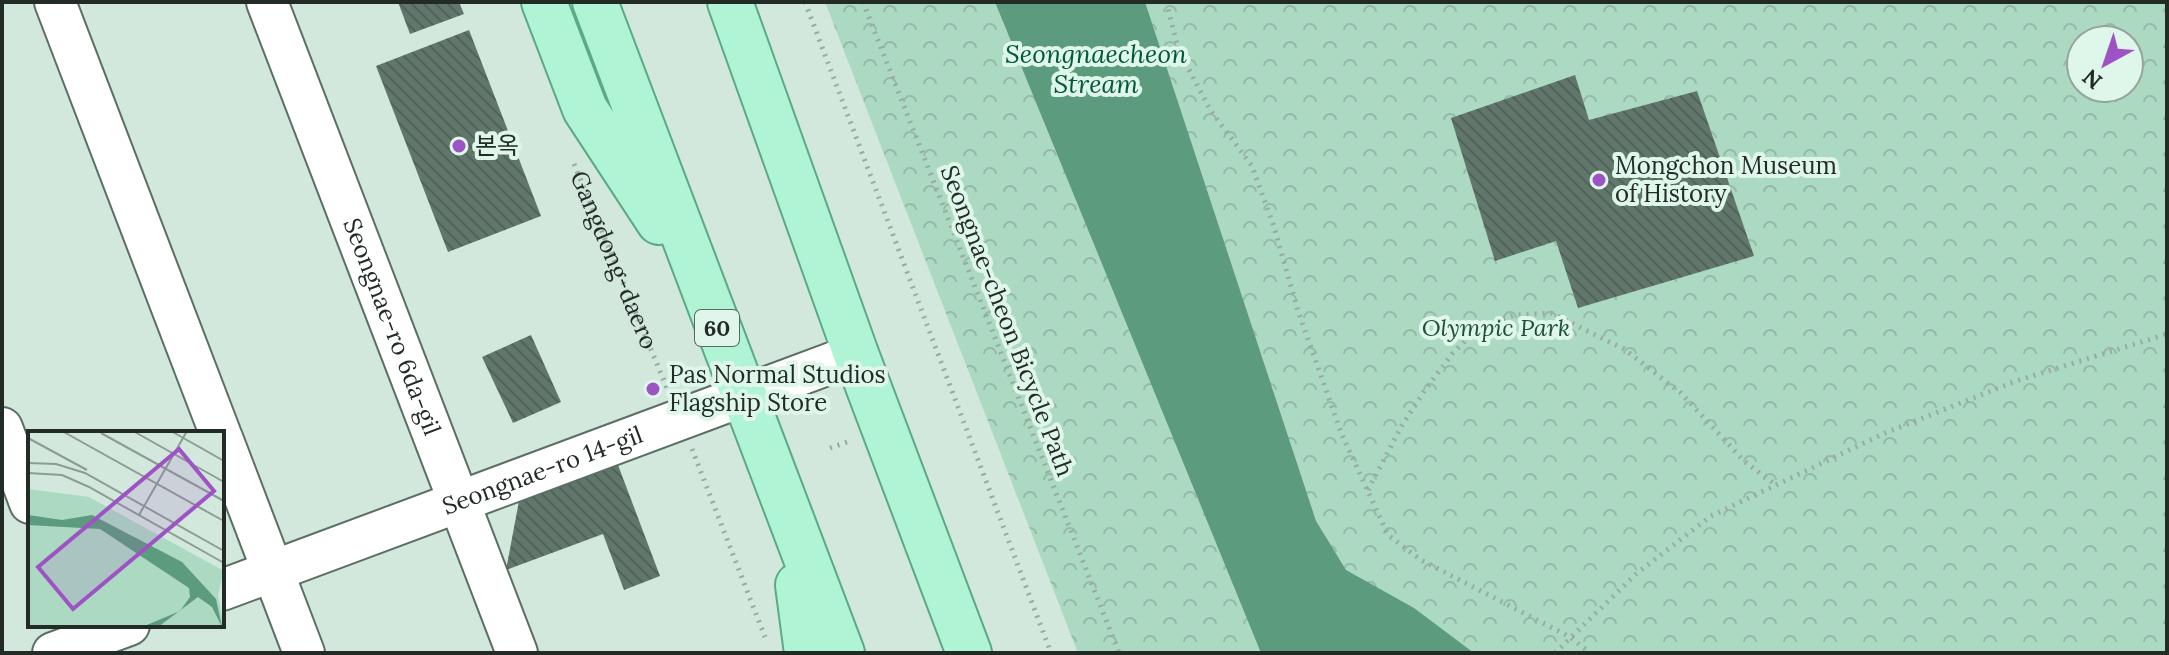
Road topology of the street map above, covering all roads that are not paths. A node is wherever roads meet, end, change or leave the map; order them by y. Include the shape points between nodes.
1 (55, 2) edge
2 (267, 2) edge
3 (544, 2) edge
4 (595, 2) edge
5 (730, 2) edge
6 (705, 295) junction
7 (856, 354) junction
8 (743, 397) junction
9 (2, 428) edge
10 (219, 431) edge
11 (224, 444) edge
12 (28, 498) edge
13 (458, 503) junction
14 (788, 507) junction
15 (273, 571) junction
16 (224, 589) edge
17 (123, 627) edge
18 (74, 643) edge
19 (304, 653) edge
20 (517, 653) edge
21 (807, 653) edge
22 (842, 653) edge
23 (969, 653) edge

1 - 10 street
2 - 13 street, Seongnae-ro 6da-gil
3 - 6 main road via 585,109
4 - 6 main road, 60
5 - 7 main road
6 - 8 main road, 60
7 - 8 street, Seongnae-ro 14-gil
7 - 23 main road
8 - 13 street, Seongnae-ro 14-gil
8 - 14 main road, 60
9 - 12 street
11 - 15 street
13 - 15 street, Seongnae-ro 14-gil
13 - 20 street, Seongnae-ro 6da-gil
14 - 21 main road
14 - 22 main road, 60
15 - 16 street, Seongnae-ro 14-gil
15 - 19 street
17 - 18 street

